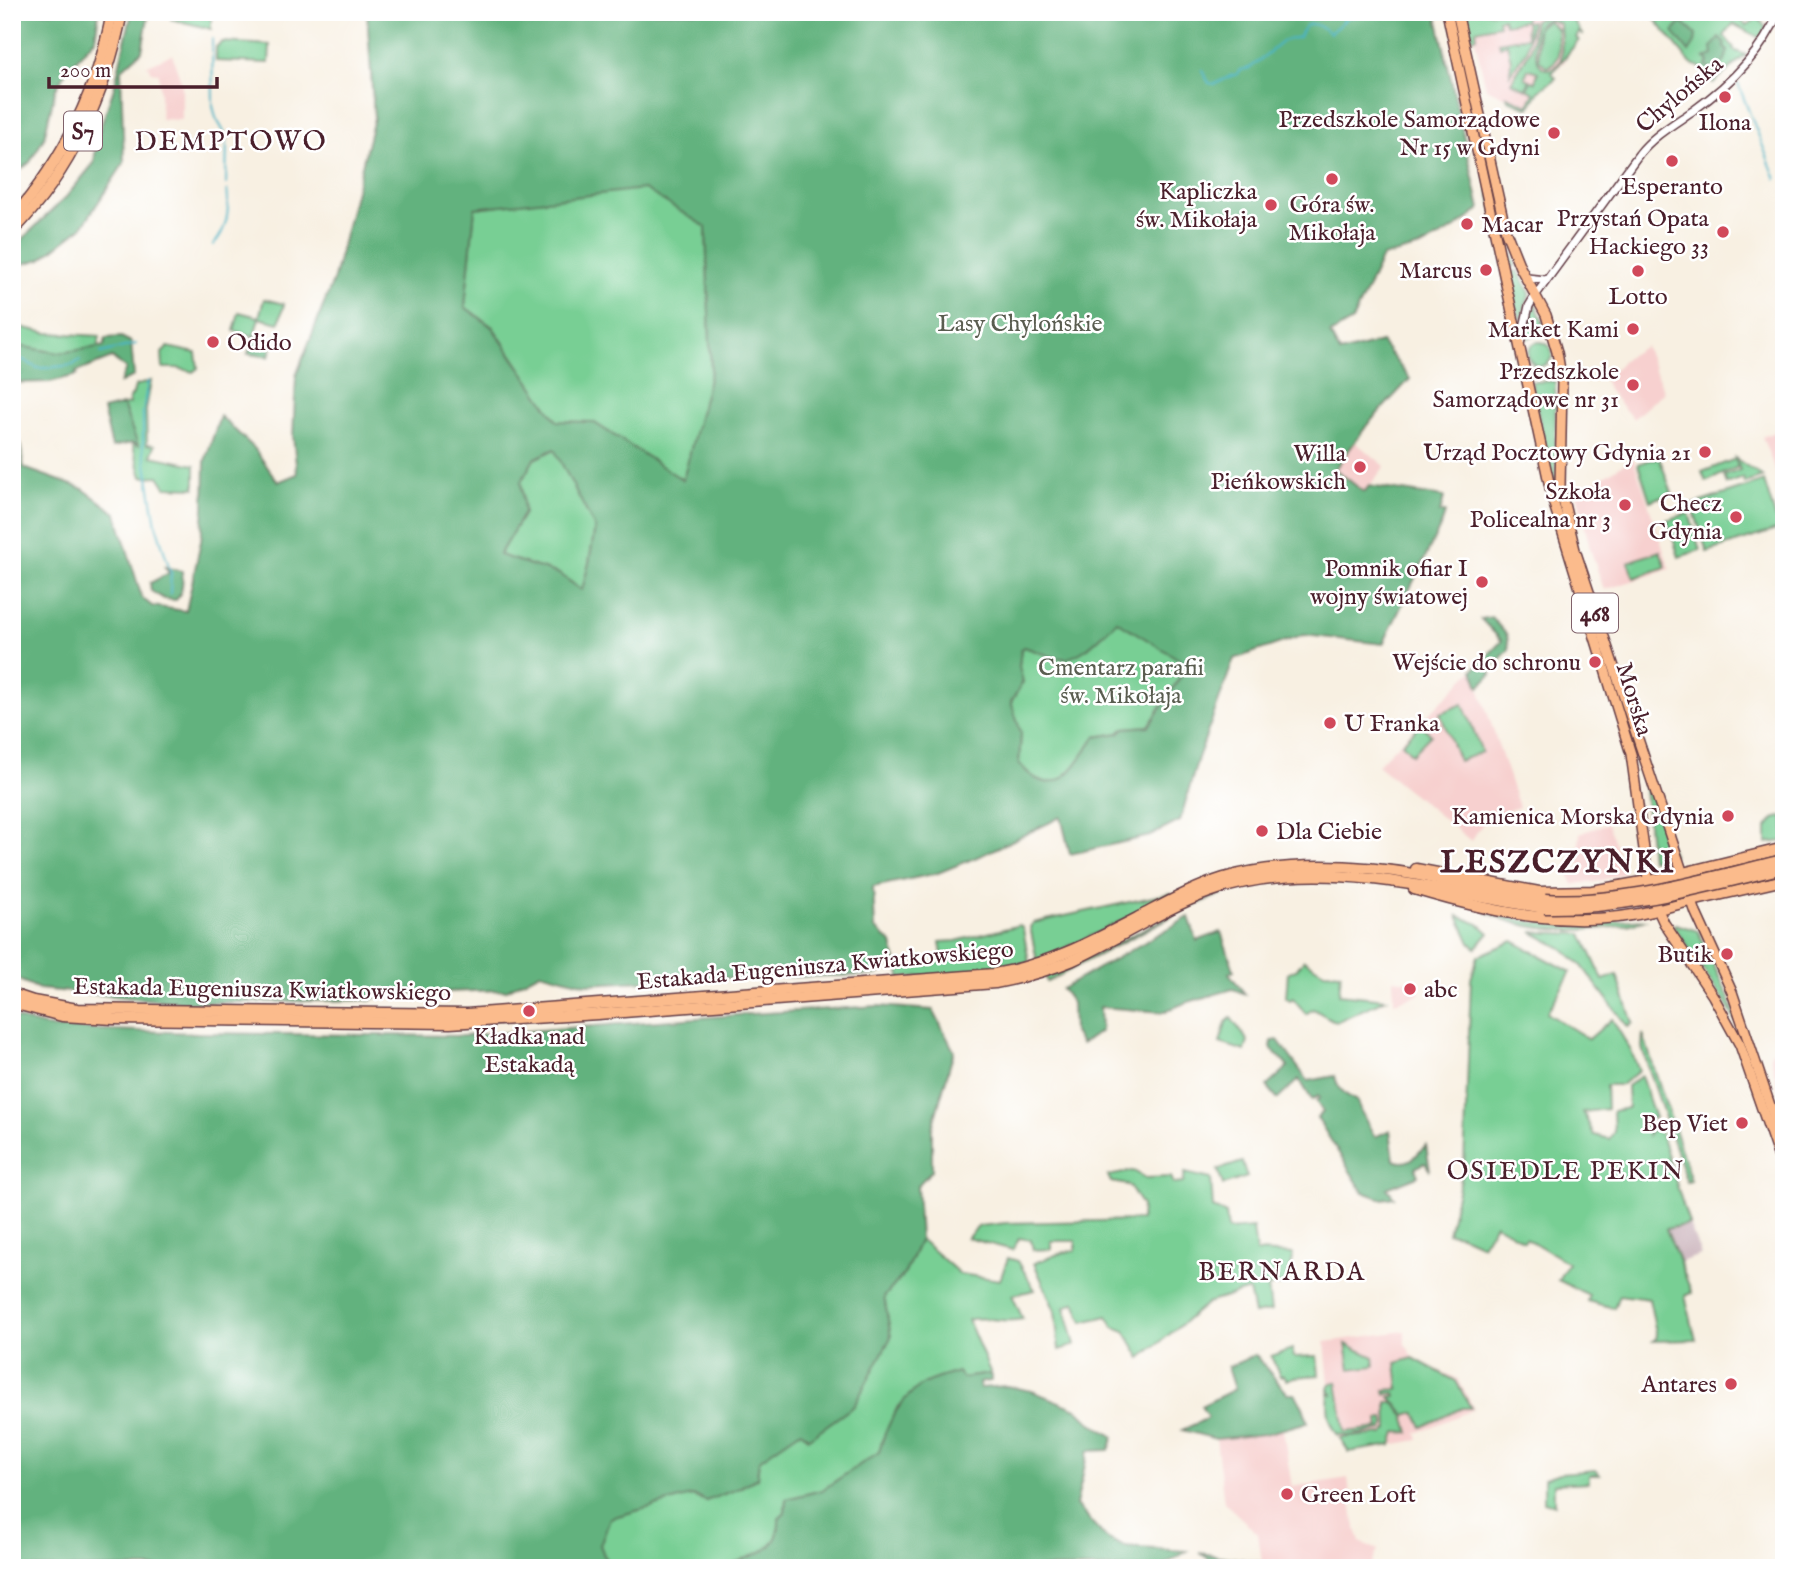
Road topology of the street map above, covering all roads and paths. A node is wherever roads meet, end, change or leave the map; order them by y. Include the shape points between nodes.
1 (112, 12) edge
2 (122, 12) edge
3 (1447, 12) edge
4 (1457, 12) edge
5 (1779, 12) edge
6 (12, 219) edge
7 (12, 233) edge
8 (1527, 278) junction
9 (1546, 280) junction
10 (1535, 296) junction
11 (1520, 348) junction
12 (1784, 848) edge
13 (1784, 860) edge
14 (1784, 868) edge
15 (1370, 869) junction
16 (1683, 873) junction
17 (1784, 880) edge
18 (1387, 881) junction
19 (1647, 881) junction
20 (1592, 891) junction
21 (1692, 901) junction
22 (1544, 904) junction
23 (1657, 910) junction
24 (1593, 919) junction
25 (1054, 963) junction
26 (12, 993) edge
27 (12, 1003) edge
28 (77, 1013) junction
29 (1784, 1147) edge
30 (1784, 1172) edge

1 - 6 highway, S7 via 100,65 73,132
2 - 7 highway, S7 via 105,78 80,137 52,184
3 - 11 main road, Morska / 468
4 - 8 main road, Morska / 468 via 1503,220
5 - 9 street, Chylońska via 1765,41 1746,63 1645,146
8 - 9 street
8 - 10 main road, Morska / 468
9 - 10 street, Chylońska
10 - 11 street, Chylońska
10 - 16 main road, Morska / 468 via 1550,326 1560,370 1564,509
11 - 19 main road, Morska / 468 via 1562,535 1631,754
12 - 16 highway
13 - 22 highway, Estakada Eugeniusza Kwiatkowskiego, bridge via 1618,897
14 - 22 highway, Estakada Eugeniusza Kwiatkowskiego, bridge via 1626,904 1592,908
15 - 20 highway via 1419,869 1539,892
15 - 22 highway, Estakada Eugeniusza Kwiatkowskiego
15 - 25 highway, Estakada Eugeniusza Kwiatkowskiego via 1298,868 1224,878 1175,898
16 - 19 main road
16 - 21 main road, Morska / 468
17 - 21 highway
18 - 22 highway, Estakada Eugeniusza Kwiatkowskiego
18 - 24 highway via 1503,912
18 - 25 highway, Estakada Eugeniusza Kwiatkowskiego via 1282,877 1233,885 1191,900 1087,953
19 - 20 highway
19 - 23 main road, Morska / 468
20 - 24 highway
21 - 23 main road
21 - 29 main road, Morska / 468 via 1732,992
23 - 24 highway
23 - 30 main road, Morska / 468 via 1735,1033
25 - 28 highway, Estakada Eugeniusza Kwiatkowskiego via 973,977 598,1010 372,1019
26 - 28 highway, Estakada Eugeniusza Kwiatkowskiego
27 - 28 highway, Estakada Eugeniusza Kwiatkowskiego via 45,1013

